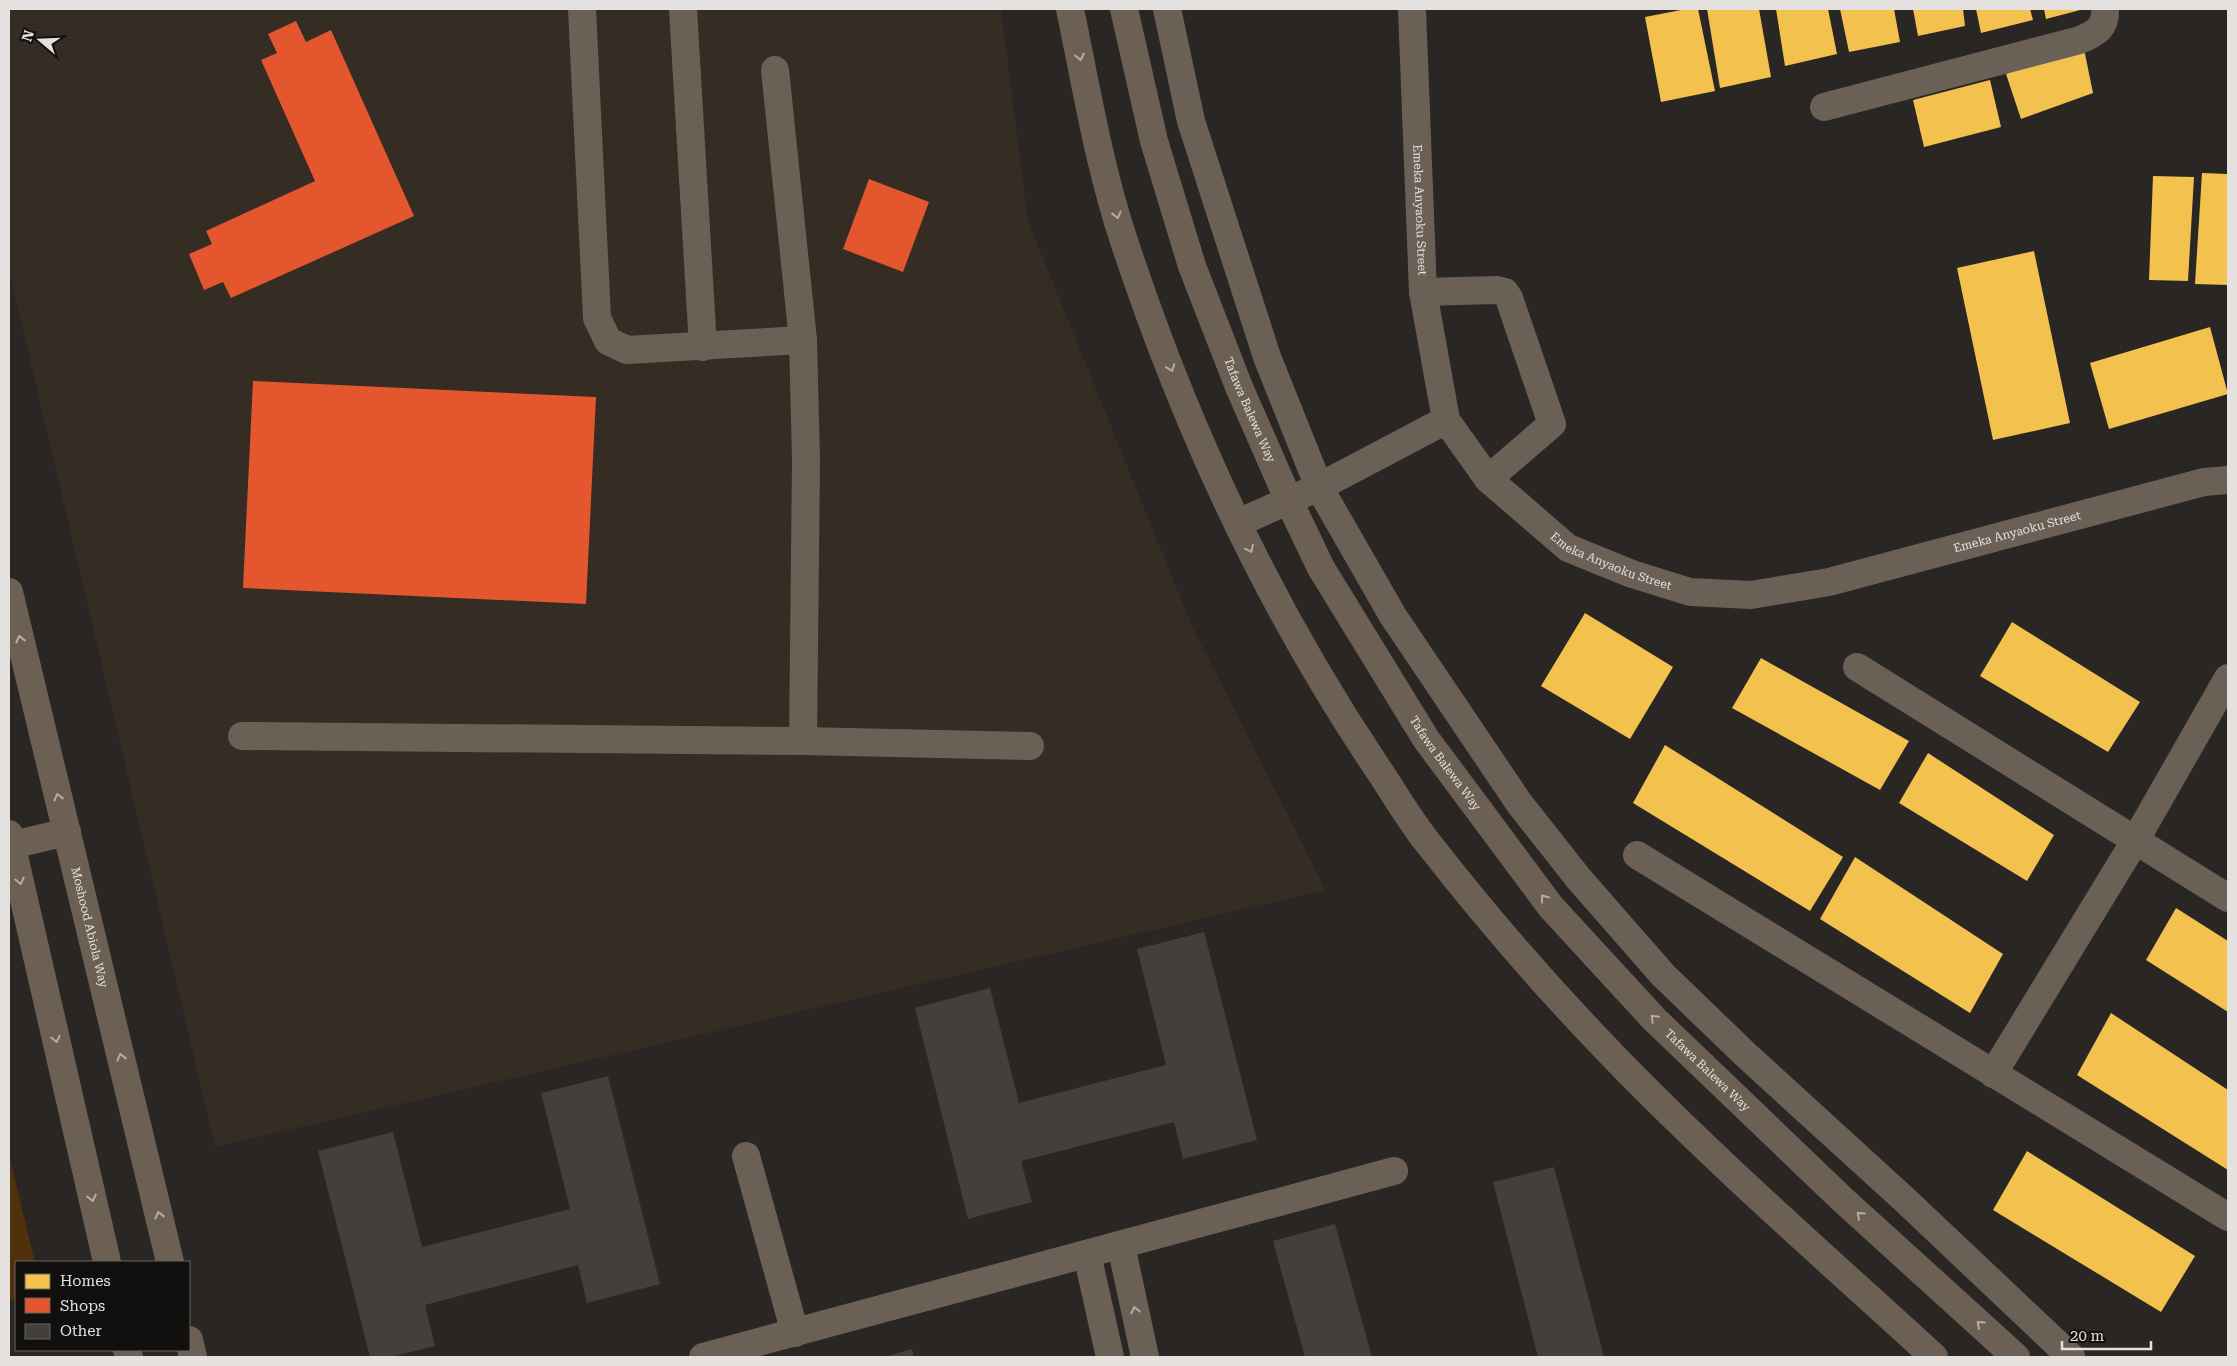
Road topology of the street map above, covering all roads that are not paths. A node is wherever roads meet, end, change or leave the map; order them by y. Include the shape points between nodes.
1 (582, 9) edge
2 (683, 9) edge
3 (1070, 9) edge
4 (1124, 9) edge
5 (1167, 9) edge
6 (1412, 9) edge
7 (2105, 9) edge
8 (775, 70) dead end
9 (1824, 107) dead end
10 (1423, 292) junction
11 (804, 340) junction
12 (703, 347) junction
13 (1446, 420) junction
14 (1488, 479) junction
15 (2228, 480) edge
16 (1319, 487) junction
17 (1289, 501) junction
18 (1238, 523) junction
19 (9, 592) edge
20 (1857, 668) dead end
21 (2228, 678) edge
22 (242, 736) dead end
23 (803, 741) junction
24 (1030, 746) dead end
25 (67, 832) junction
26 (10, 840) edge
27 (2135, 840) junction
28 (1637, 855) dead end
29 (2228, 898) edge
30 (1993, 1074) junction
31 (746, 1156) dead end
32 (1394, 1171) dead end
33 (2228, 1218) edge
34 (1121, 1245) junction
35 (1087, 1254) junction
36 (107, 1261) edge
37 (170, 1261) edge
38 (795, 1334) junction
39 (190, 1344) edge
40 (193, 1357) edge
41 (703, 1357) edge
42 (1110, 1357) edge
43 (1145, 1357) edge
44 (1934, 1357) edge
45 (2016, 1357) edge
46 (2071, 1357) edge

1 - 12 street via 597,318 608,341 627,350
2 - 12 street
3 -> 18 main road via 1092,117 1123,239 1185,407
4 - 17 main road, Tafawa Balewa Way via 1154,140 1192,266 1239,387
5 - 16 street via 1191,121 1267,357
6 - 10 street, Emeka Anyaoku Street
7 - 9 street via 2106,20 2098,32 2080,40
8 - 11 street
10 - 13 street, Emeka Anyaoku Street
10 - 14 street via 1497,290 1505,292 1509,298 1552,424
11 - 12 street
11 - 23 street
13 - 14 street, Emeka Anyaoku Street
13 - 16 street
14 - 15 street, Emeka Anyaoku Street via 1568,548 1632,574 1690,592 1751,595 1829,582 2195,485
16 - 17 street
16 - 46 street via 1393,616 1518,803 1579,879 1663,975
17 - 18 street
45 -> 17 main road, Tafawa Balewa Way via 1843,1200 1655,1020 1551,907 1426,739 1321,568
18 -> 44 main road via 1272,593 1340,712 1429,845 1515,950 1615,1058 1704,1146
25 -> 19 main road, Moshood Abiola Way
20 - 27 street
21 - 27 street
22 - 23 street
23 - 24 street
25 - 26 main road
37 -> 25 main road, Moshood Abiola Way
26 -> 36 main road
27 - 29 street
27 - 30 street
28 - 30 street
30 - 33 street
31 - 38 street
32 - 34 street
34 - 35 street
43 -> 34 street
35 - 38 street
35 - 42 street
38 - 41 street
39 - 40 main road

